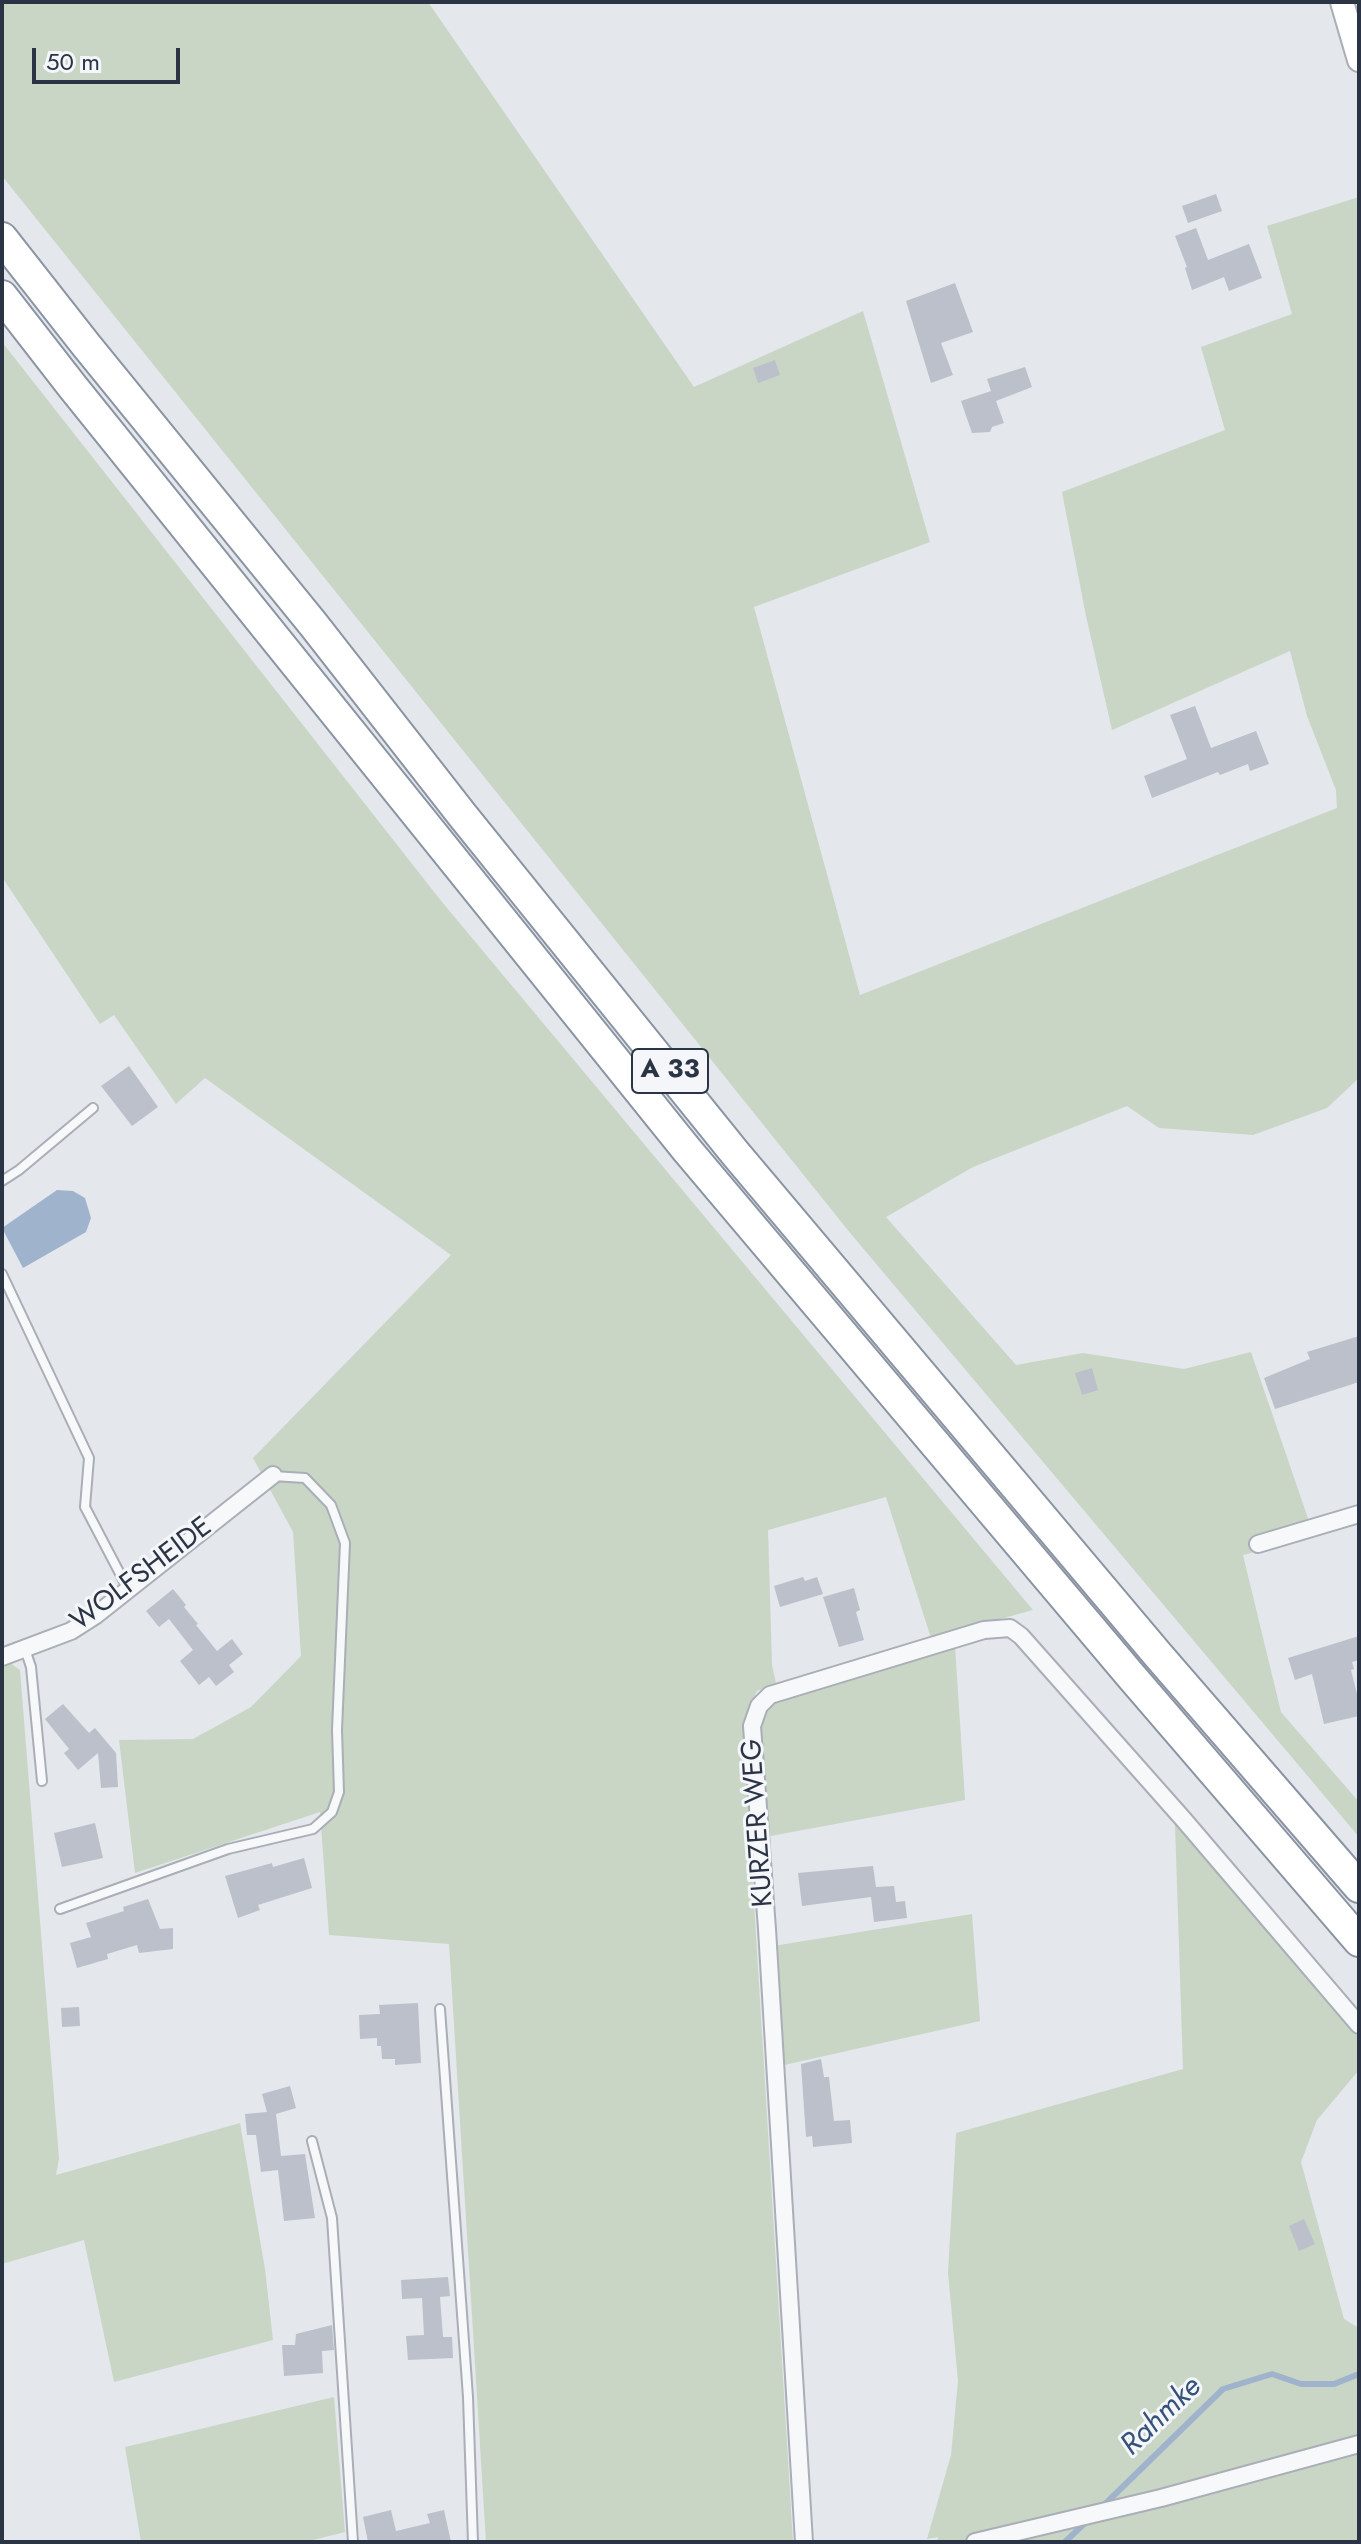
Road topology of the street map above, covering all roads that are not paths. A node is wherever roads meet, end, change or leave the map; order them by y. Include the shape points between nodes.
1 (1342, 2) edge
2 (1359, 60) edge
3 (2, 238) edge
4 (2, 296) edge
5 (93, 1108) dead end
6 (2, 1181) edge
7 (2, 1274) edge
8 (273, 1475) joint
9 (1359, 1514) edge
10 (1258, 1544) dead end
11 (128, 1590) junction
12 (25, 1648) junction
13 (2, 1657) edge
14 (42, 1781) dead end
15 (1359, 1887) edge
16 (60, 1909) dead end
17 (1359, 1941) edge
18 (440, 2009) dead end
19 (1359, 2025) edge
20 (312, 2141) dead end
21 (1359, 2444) edge
22 (353, 2542) edge
23 (473, 2542) edge
24 (804, 2542) edge
25 (975, 2542) edge

1 - 2 street
3 - 15 highway, A 33 via 735,1153
4 - 17 highway, A 33 via 687,1150
5 - 6 lane
7 - 11 lane via 89,1458 85,1507
8 - 11 street, WOLFSHEIDE
8 - 16 lane via 305,1478 331,1505 345,1543 339,1792 332,1812 313,1829 228,1849
9 - 10 street
11 - 12 street, WOLFSHEIDE via 71,1631
12 - 13 street, WOLFSHEIDE
12 - 14 lane
18 - 23 lane
19 - 24 street, KURZER WEG via 1010,1628 984,1630 770,1695 752,1726
20 - 22 lane via 332,2218
21 - 25 street

